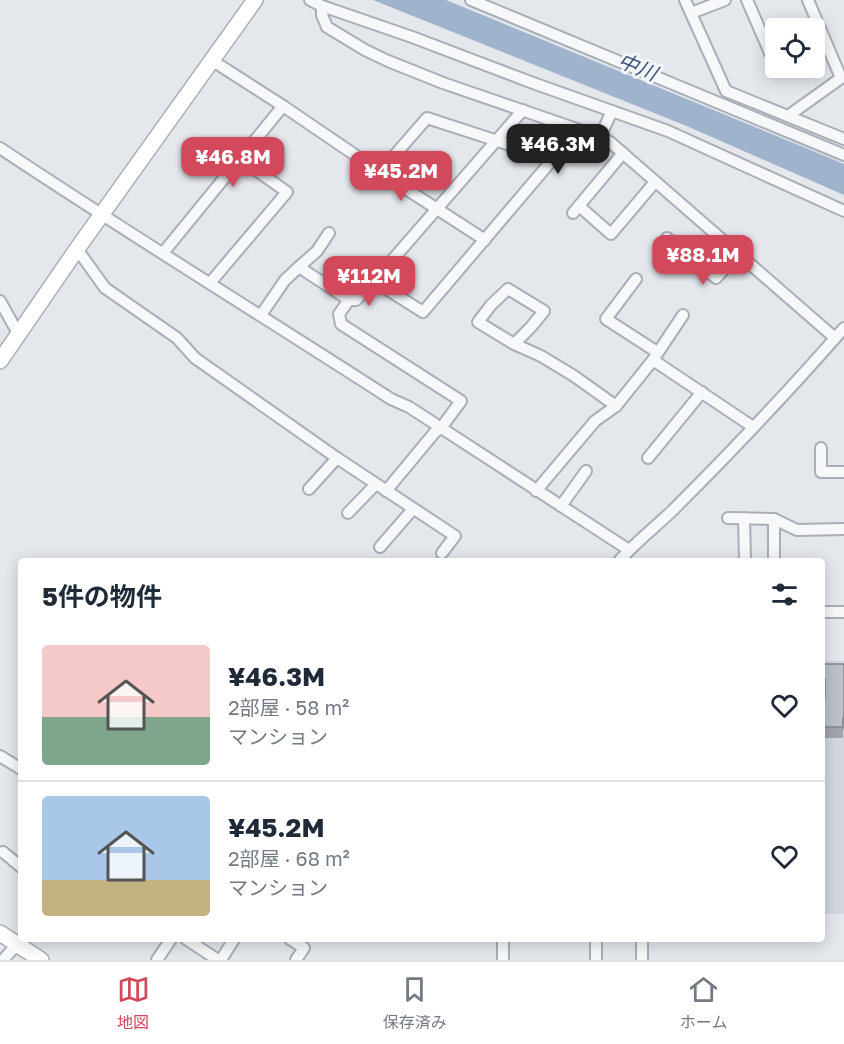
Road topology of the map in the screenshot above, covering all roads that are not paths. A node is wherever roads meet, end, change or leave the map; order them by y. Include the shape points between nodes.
1 (255, 0) edge
2 (309, 0) edge
3 (471, 0) edge
4 (685, 0) edge
5 (725, 0) edge
6 (747, 0) edge
7 (808, 0) edge
8 (322, 6) junction
9 (691, 13) junction
10 (765, 41) edge
11 (213, 61) junction
12 (283, 106) junction
13 (523, 110) junction
14 (612, 111) junction
15 (788, 116) junction
16 (600, 137) junction
17 (844, 139) edge
18 (497, 140) junction
19 (0, 148) edge
20 (623, 153) junction
21 (844, 155) edge
22 (239, 158) junction
23 (381, 172) junction
24 (655, 182) junction
25 (438, 209) junction
26 (844, 211) edge
27 (102, 216) junction
28 (329, 233) dead end
29 (667, 238) dead end
30 (485, 240) junction
31 (77, 249) junction
32 (163, 253) junction
33 (738, 254) junction
34 (299, 267) junction
35 (636, 279) dead end
36 (374, 281) junction
37 (210, 283) junction
38 (349, 300) junction
39 (0, 301) edge
40 (261, 315) junction
41 (683, 315) dead end
42 (844, 328) edge
43 (19, 334) junction
44 (835, 338) junction
45 (514, 344) junction
46 (655, 356) junction
47 (0, 361) edge
48 (702, 392) junction
49 (616, 406) junction
50 (753, 427) junction
51 (441, 428) junction
52 (821, 448) dead end
53 (337, 458) junction
54 (648, 458) dead end
55 (586, 471) dead end
56 (844, 472) edge
57 (376, 484) junction
58 (309, 489) dead end
59 (386, 491) junction
60 (536, 491) junction
61 (561, 506) junction
62 (412, 509) junction
63 (348, 513) dead end
64 (728, 518) dead end
65 (744, 518) junction
66 (774, 519) junction
67 (844, 529) edge
68 (380, 547) dead end
69 (629, 550) junction
70 (442, 553) dead end
71 (622, 558) edge
72 (745, 558) edge
73 (774, 558) dead end
74 (825, 612) edge
75 (844, 612) edge
76 (0, 756) edge
77 (18, 767) edge
78 (3, 852) dead end
79 (18, 864) edge
80 (0, 933) edge
81 (18, 942) edge
82 (19, 942) edge
83 (169, 942) edge
84 (191, 942) edge
85 (232, 942) edge
86 (295, 942) edge
87 (503, 942) edge
88 (596, 942) edge
89 (642, 942) edge
90 (3, 960) edge
91 (40, 960) edge
92 (157, 960) edge
93 (219, 960) edge
94 (296, 960) edge
95 (503, 960) edge
96 (596, 960) edge
97 (642, 960) edge

1 - 11 street
2 - 8 street
3 - 21 street
4 - 9 street
5 - 9 street
6 - 10 street
7 - 15 street via 841,78
8 - 13 street via 327,27 365,50 443,83
8 - 14 street
9 - 15 street via 726,91
11 - 12 street
11 - 27 street
12 - 22 street
12 - 23 street
13 - 16 street
13 - 18 street
14 - 16 street
14 - 26 street via 668,131
15 - 17 street
16 - 20 street
18 - 23 street via 427,118
18 - 25 street
18 - 30 street via 553,159
19 - 27 street
20 - 24 street
20 - 24 street via 576,209 611,234
22 - 32 street
22 - 37 street via 287,192
23 - 25 street
24 - 33 street
25 - 30 street
25 - 36 street
27 - 31 street
27 - 32 street
28 - 34 street
29 - 33 street via 716,278
30 - 36 street via 423,312
31 - 43 street
31 - 53 street via 105,288 177,338 195,358
32 - 37 street
33 - 44 street
34 - 38 street
34 - 40 street
35 - 46 street via 606,319
36 - 38 street via 356,300
37 - 40 street
38 - 51 street via 339,314 341,324 461,401
39 - 43 street
40 - 51 street
41 - 46 street
42 - 44 street
43 - 47 street
44 - 50 street
45 - 45 street via 544,311 508,289 478,322
45 - 49 street via 574,376
46 - 48 street
46 - 49 street
48 - 50 street
48 - 54 street
49 - 60 street via 595,421
50 - 69 street
51 - 59 street
51 - 60 street
52 - 56 street via 821,472
53 - 57 street
53 - 58 street
55 - 61 street
57 - 59 street
57 - 63 street
59 - 62 street
60 - 61 street
61 - 69 street
62 - 68 street
62 - 70 street via 454,536
64 - 65 street
65 - 66 street
65 - 72 street
66 - 67 street via 797,530
66 - 73 street
69 - 71 street
74 - 75 street
76 - 77 street
78 - 79 street
80 - 81 street
82 - 90 street
82 - 91 street
83 - 92 street
84 - 93 street
85 - 93 street
86 - 94 street via 304,948
87 - 95 street
88 - 96 street
89 - 97 street

